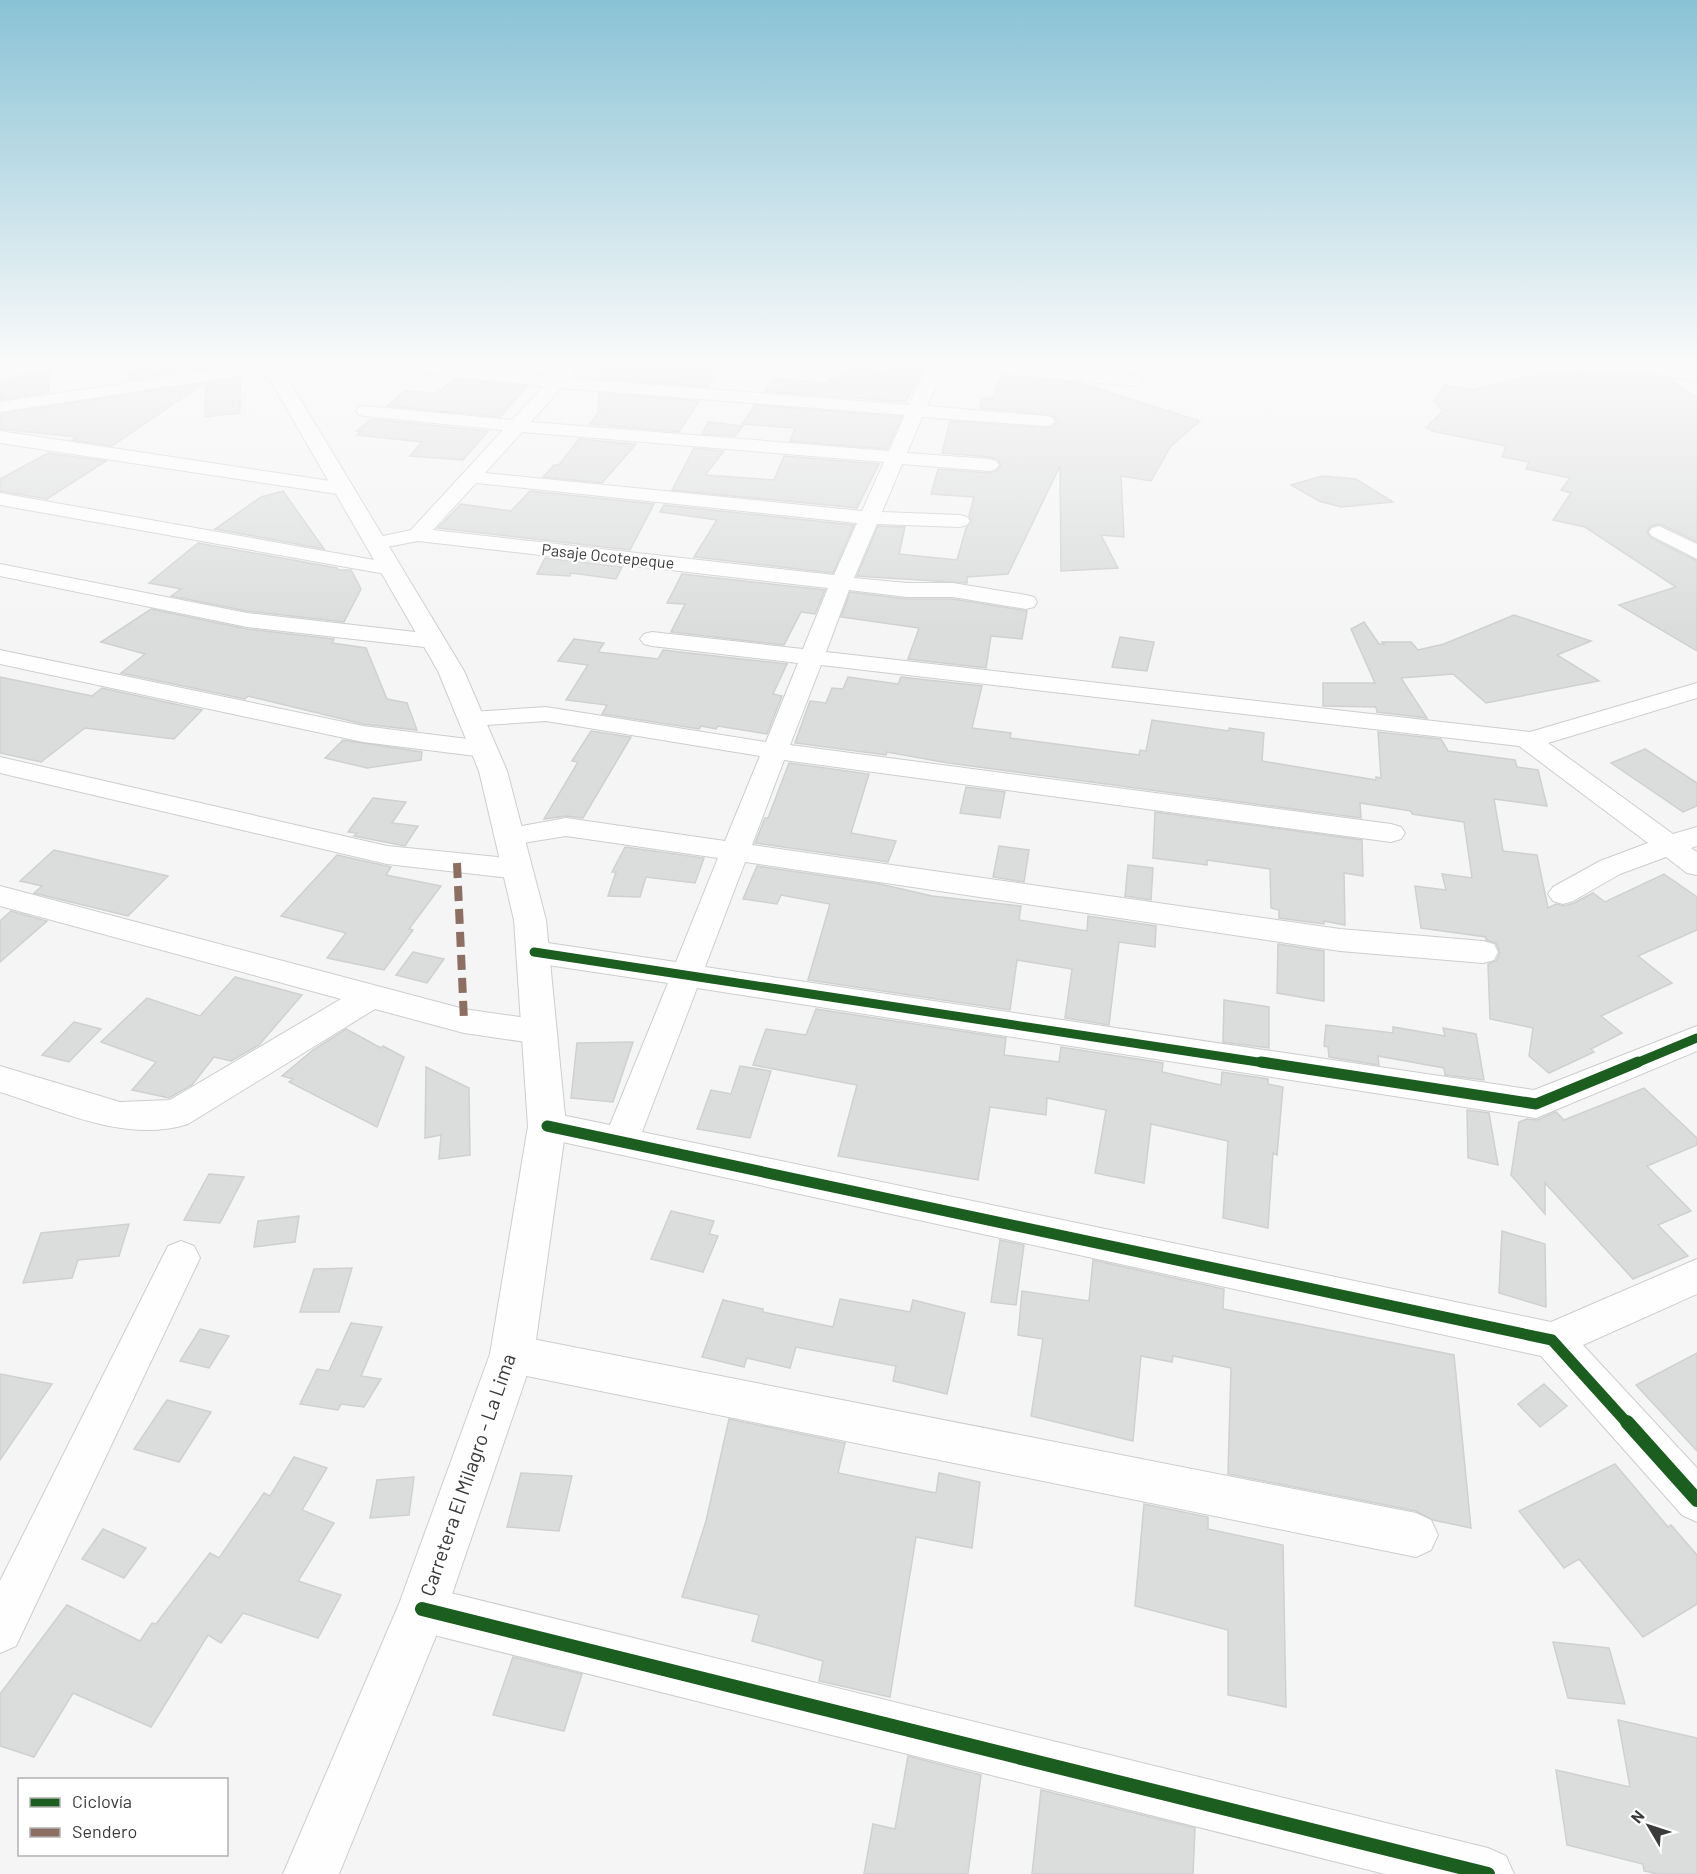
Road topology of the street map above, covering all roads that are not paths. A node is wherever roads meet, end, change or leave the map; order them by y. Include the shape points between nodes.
1 (96, 451) edge
2 (322, 451) edge
3 (494, 451) edge
4 (818, 451) edge
5 (898, 451) edge
6 (895, 458) junction
7 (989, 465) dead end
8 (471, 477) junction
9 (344, 489) junction
10 (0, 500) edge
11 (869, 518) junction
12 (960, 521) dead end
13 (1659, 532) dead end
14 (418, 535) junction
15 (1697, 553) edge
16 (383, 556) junction
17 (0, 570) edge
18 (842, 581) junction
19 (1026, 602) dead end
20 (651, 639) dead end
21 (434, 641) junction
22 (0, 657) edge
23 (811, 657) junction
24 (1697, 690) edge
25 (478, 734) junction
26 (1529, 741) junction
27 (774, 751) junction
28 (0, 765) edge
29 (1391, 834) dead end
30 (1697, 836) edge
31 (1669, 846) junction
32 (734, 852) junction
33 (514, 853) junction
34 (1697, 866) edge
35 (1563, 894) dead end
36 (0, 896) edge
37 (534, 952) junction
38 (1483, 952) dead end
39 (687, 977) junction
40 (371, 996) junction
41 (540, 1032) junction
42 (1697, 1038) edge
43 (0, 1079) edge
44 (547, 1126) junction
45 (621, 1141) junction
46 (181, 1258) dead end
47 (1697, 1276) edge
48 (1552, 1341) junction
49 (512, 1354) junction
50 (1697, 1500) edge
51 (1416, 1535) dead end
52 (422, 1609) junction
53 (0, 1630) edge
54 (311, 1874) edge
55 (1488, 1874) edge

1 - 9 street
2 - 9 main road, Carretera El Milagro - La Lima
3 - 8 street
4 - 6 street
5 - 6 street
6 - 7 street
6 - 11 street
8 - 11 street
8 - 14 street
9 - 16 main road, Carretera El Milagro - La Lima
10 - 16 street
11 - 12 street
11 - 18 street
13 - 15 street
14 - 16 street, Pasaje Ocotepeque
14 - 18 street, Pasaje Ocotepeque
16 - 21 main road, Carretera El Milagro - La Lima
17 - 21 street via 247,620
18 - 19 street, Pasaje Ocotepeque via 907,590 952,590
18 - 23 street
20 - 23 street
21 - 25 main road, Carretera El Milagro - La Lima via 452,671
22 - 25 street via 363,734
23 - 26 street
23 - 27 street
24 - 26 street
25 - 27 street via 546,714
25 - 33 main road, Carretera El Milagro - La Lima via 493,771
26 - 31 street
27 - 29 street
27 - 32 street
28 - 33 street via 387,855
30 - 31 street
31 - 34 street
31 - 35 street via 1616,865
32 - 33 street via 566,827
32 - 38 street via 1340,940
32 - 39 street
33 - 37 main road, Carretera El Milagro - La Lima
36 - 40 street
37 - 39 street
37 - 41 main road, Carretera El Milagro - La Lima
39 - 42 street via 1536,1104
39 - 45 street
40 - 41 street via 464,1021
40 - 43 street via 176,1114 120,1116
41 - 44 main road, Carretera El Milagro - La Lima
44 - 45 street
44 - 49 main road, Carretera El Milagro - La Lima
45 - 48 street
46 - 53 street
47 - 48 street
48 - 50 street
49 - 51 street
49 - 52 main road, Carretera El Milagro - La Lima
52 - 54 main road, Carretera El Milagro - La Lima
52 - 55 street

